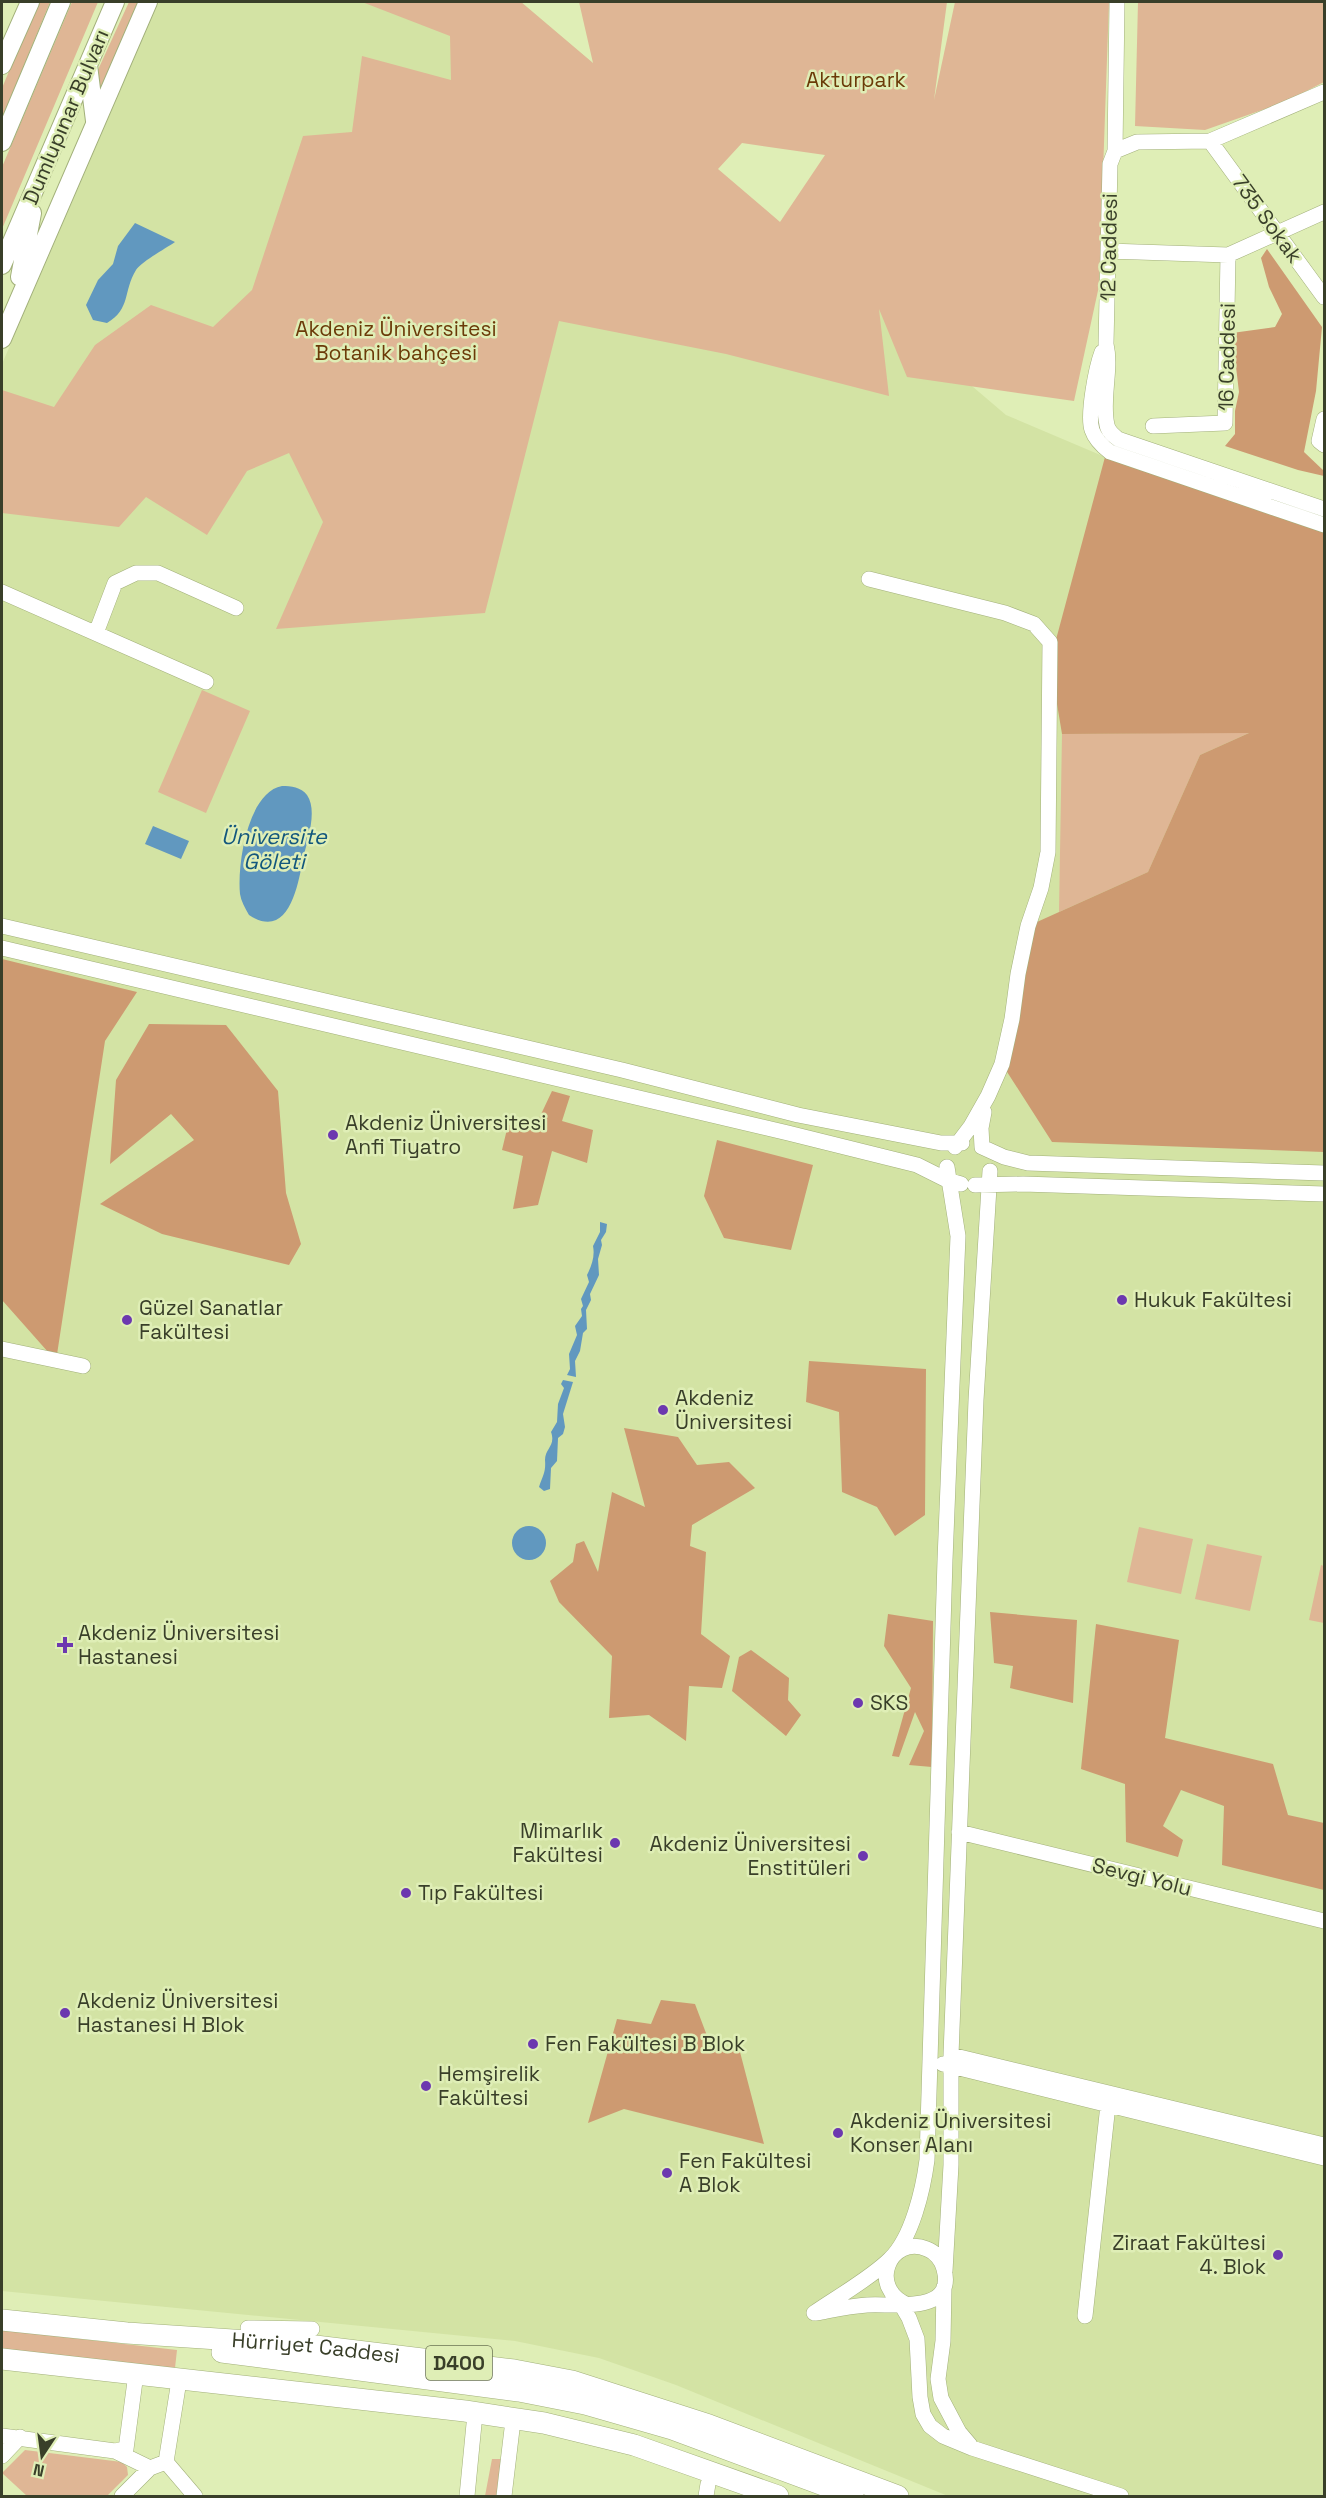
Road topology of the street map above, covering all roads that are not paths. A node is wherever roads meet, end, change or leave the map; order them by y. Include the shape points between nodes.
1 (30, 2) edge
2 (61, 2) edge
3 (115, 2) edge
4 (148, 2) edge
5 (1117, 2) edge
6 (2, 63) edge
7 (88, 65) junction
8 (1324, 92) edge
9 (95, 123) junction
10 (1210, 141) junction
11 (2, 142) edge
12 (1121, 148) junction
13 (38, 180) junction
14 (1324, 212) edge
15 (1276, 234) junction
16 (1108, 251) junction
17 (1228, 255) junction
18 (2, 265) edge
19 (1324, 297) edge
20 (13, 311) junction
21 (2, 339) edge
22 (1106, 344) junction
23 (1324, 418) edge
24 (1153, 426) dead end
25 (1322, 443) edge
26 (1324, 509) edge
27 (1324, 525) edge
28 (869, 579) dead end
29 (2, 592) edge
30 (236, 608) dead end
31 (96, 633) junction
32 (206, 682) dead end
33 (2, 926) edge
34 (2, 948) edge
35 (238, 980) junction
36 (232, 1004) junction
37 (988, 1096) junction
38 (958, 1145) junction
39 (982, 1147) junction
40 (1324, 1173) edge
41 (968, 1179) junction
42 (1324, 1194) edge
43 (2, 1349) edge
44 (83, 1366) dead end
45 (959, 1832) junction
46 (1324, 1921) edge
47 (930, 2020) junction
48 (951, 2061) junction
49 (1108, 2105) junction
50 (1324, 2145) edge
51 (1324, 2158) edge
52 (892, 2258) junction
53 (945, 2276) junction
54 (903, 2304) junction
55 (1084, 2316) dead end
56 (2, 2322) edge
57 (248, 2328) dead end
58 (312, 2329) dead end
59 (2, 2360) edge
60 (135, 2381) junction
61 (178, 2387) junction
62 (474, 2424) junction
63 (512, 2429) junction
64 (2, 2436) edge
65 (20, 2437) junction
66 (972, 2448) junction
67 (115, 2451) junction
68 (2, 2456) edge
69 (166, 2462) junction
70 (150, 2468) junction
71 (707, 2490) edge
72 (122, 2496) edge
73 (195, 2496) edge
74 (467, 2496) edge
75 (504, 2496) edge
76 (741, 2496) edge
77 (778, 2496) edge
78 (853, 2496) edge
79 (898, 2496) edge
80 (1121, 2496) edge

1 - 6 main road
2 - 11 main road
3 - 7 main road, Dumlupınar Bulvarı
4 - 9 main road
5 - 12 street, 12 Caddesi
7 - 9 main road
7 - 13 main road, Dumlupınar Bulvarı
8 - 10 street
9 - 20 main road
10 - 12 street via 1137,142
10 - 15 street, 735 Sokak
12 - 16 street, 12 Caddesi via 1110,164
13 - 18 main road, Dumlupınar Bulvarı
13 - 20 main road
14 - 15 street
15 - 17 street
15 - 19 street, 735 Sokak
16 - 17 street
16 - 22 street, 12 Caddesi
17 - 24 street, 16 Caddesi via 1226,423
20 - 21 main road
22 - 26 street via 1106,424 1118,440
22 - 27 street via 1090,417 1092,431 1103,447 1119,456
23 - 25 street
28 - 37 street via 1005,613 1034,624 1050,642 1048,852 1028,926 1002,1064
29 - 31 street
30 - 31 street via 158,573 136,573 115,584
31 - 32 street
33 - 35 street
34 - 36 street
35 - 36 street via 223,989 225,999
35 - 38 street via 798,1115
36 - 41 street via 788,1132
37 - 38 street
37 - 39 street via 981,1128
38 - 39 street via 969,1142
38 - 41 street via 950,1153
39 - 40 street via 1004,1157 1041,1165
39 - 41 street via 990,1158
41 - 42 street
41 - 45 street via 976,1400
41 - 47 street via 958,1236
43 - 44 street
45 - 46 street, Sevgi Yolu
45 - 48 street
47 - 48 street via 937,2062
47 - 52 street via 924,2183 907,2231
48 - 49 street
48 - 50 street
48 - 53 street
49 - 51 street
49 - 55 street
52 - 53 street via 899,2251 918,2246 936,2254
52 - 54 street via 885,2276 887,2286
52 - 54 street via 814,2313
53 - 54 street via 936,2298 918,2306
53 - 66 street via 940,2398
54 - 66 street via 917,2339 923,2414 943,2436
56 - 78 highway via 547,2395 672,2429
56 - 79 highway, Hürriyet Caddesi / D400 via 307,2345 514,2370 572,2381 709,2425
57 - 58 street
59 - 60 highway
59 - 77 highway via 544,2423 642,2448
60 - 61 highway
60 - 67 street via 126,2449
61 - 62 highway
61 - 69 street
62 - 63 highway
62 - 74 street
63 - 71 highway via 618,2454
63 - 75 street
64 - 65 street
65 - 67 street
65 - 68 street
66 - 80 street
67 - 70 street
69 - 70 street
69 - 73 street
70 - 72 street
71 - 76 highway

